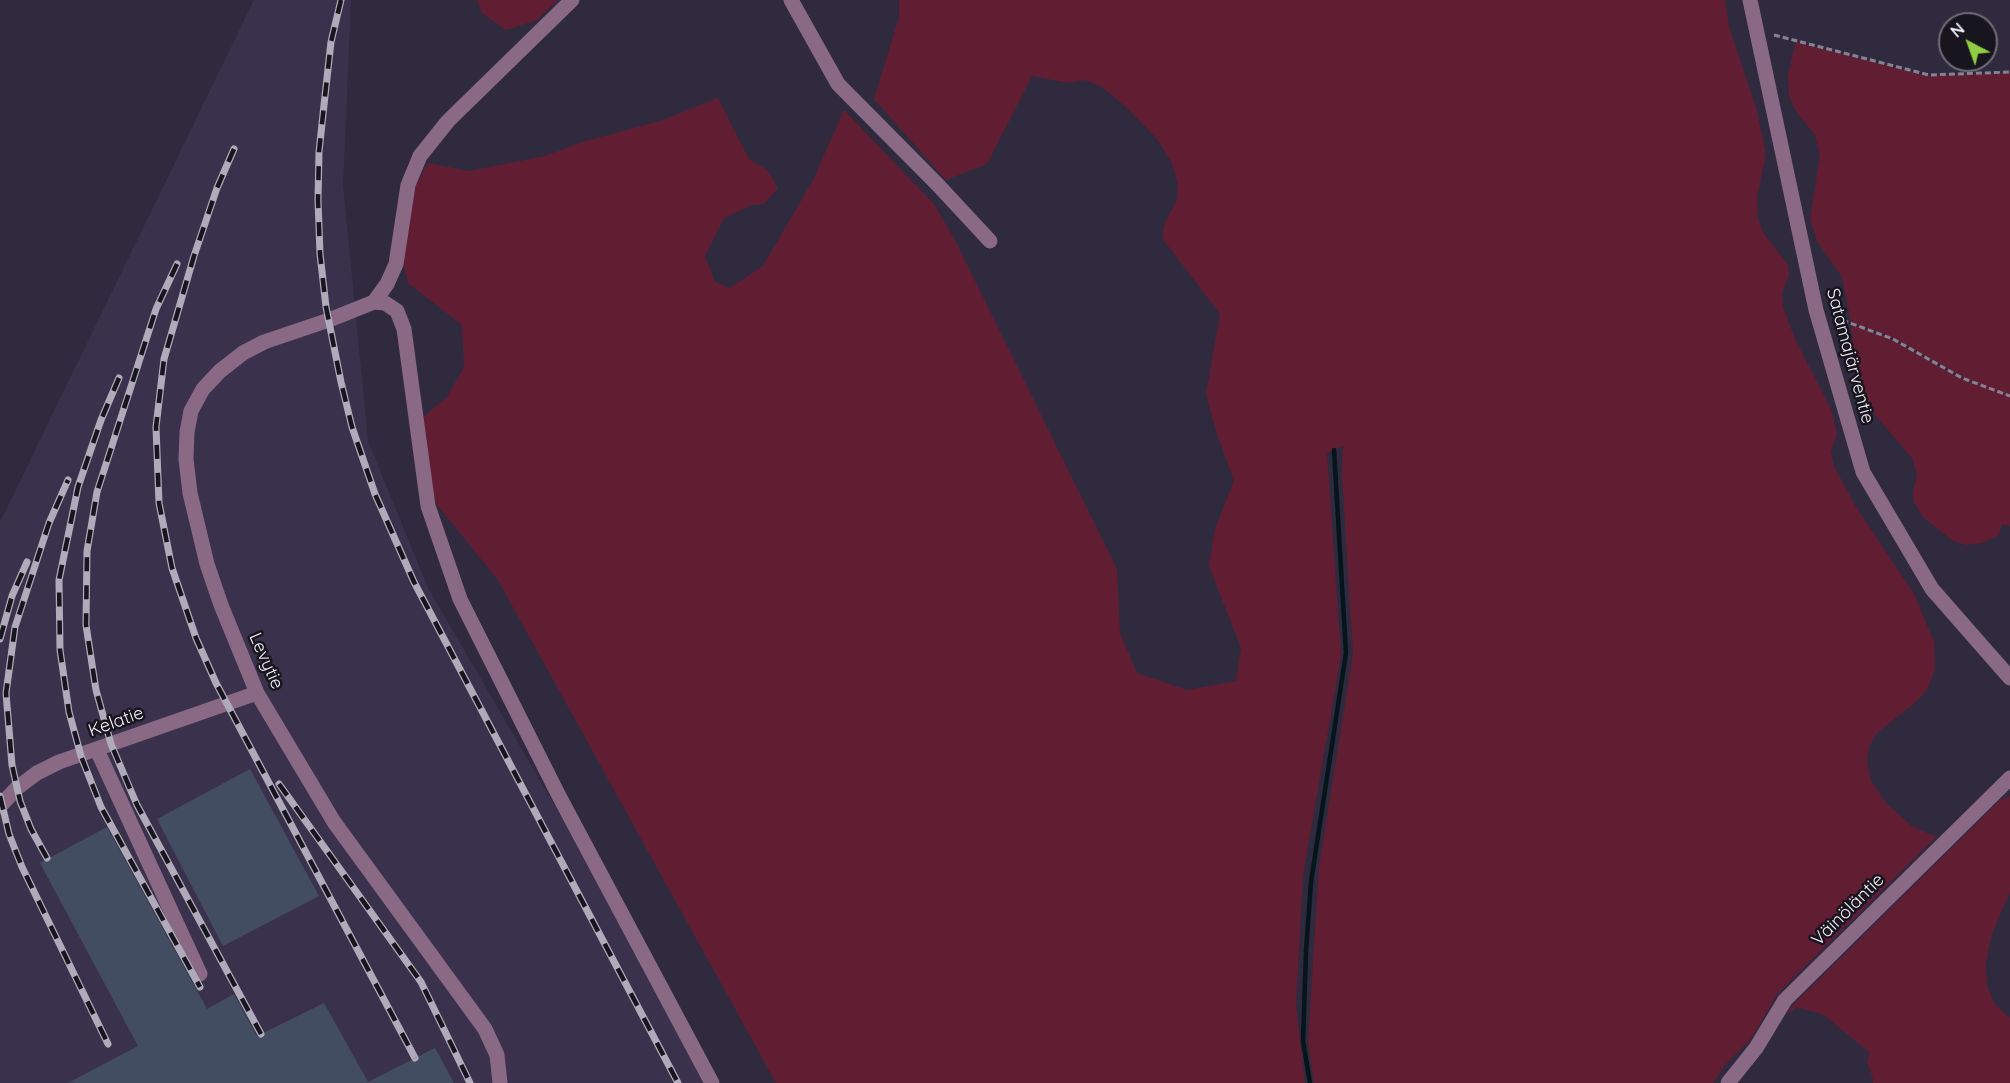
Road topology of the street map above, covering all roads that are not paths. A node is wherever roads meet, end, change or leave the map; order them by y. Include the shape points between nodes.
1 (572, 0) edge
2 (792, 0) edge
3 (1750, 0) edge
4 (990, 241) dead end
5 (374, 302) junction
6 (2010, 678) edge
7 (257, 693) junction
8 (97, 750) junction
9 (2010, 778) edge
10 (0, 806) edge
11 (200, 974) dead end
12 (500, 1083) edge
13 (711, 1083) edge
14 (1728, 1083) edge

1 - 5 street via 448,121 420,156 408,185 396,264
2 - 4 street via 838,84
3 - 6 street, Satamajärventie via 1816,310 1863,472 1932,589
5 - 7 street, Levytie via 243,353 203,389 191,411 186,459 190,493 207,564
5 - 13 street via 386,303 398,311 404,329 428,506 460,599
7 - 8 street, Kelatie
7 - 12 street, Levytie via 334,822 485,1029 497,1055
8 - 10 street, Kelatie via 37,773
8 - 11 street
9 - 14 street, Väinöläntie via 1785,1000 1756,1048

